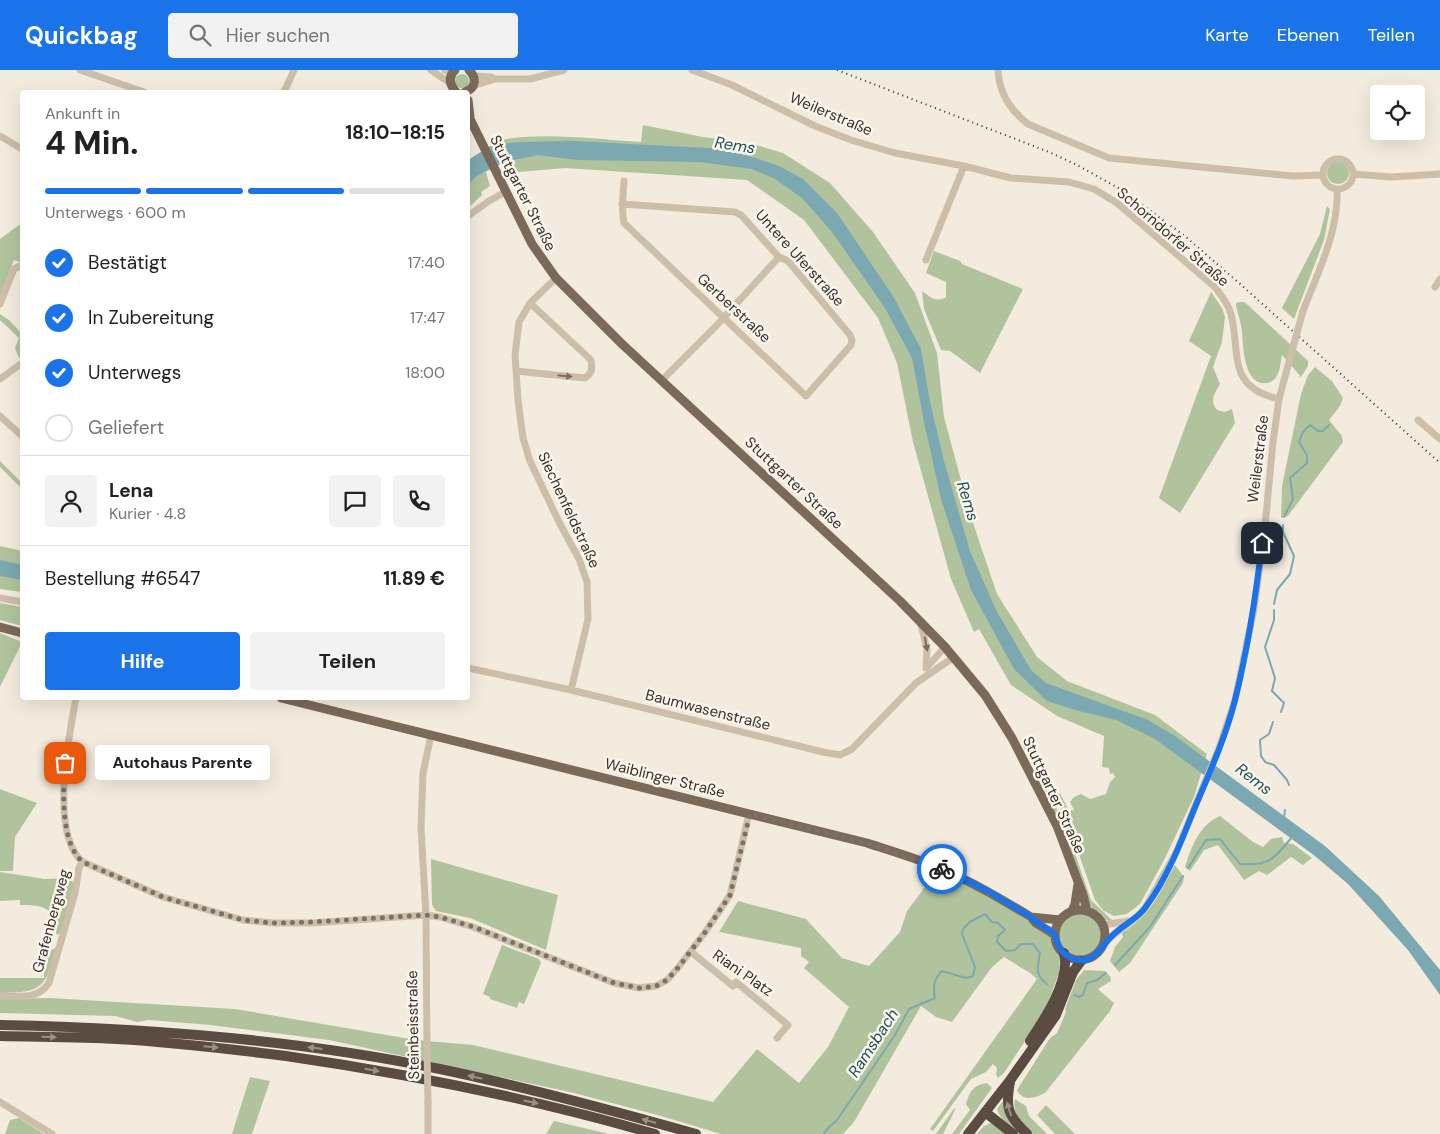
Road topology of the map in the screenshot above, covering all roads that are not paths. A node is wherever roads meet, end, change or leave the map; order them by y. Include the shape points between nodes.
1 (80, 70) edge
2 (294, 70) edge
3 (431, 70) edge
4 (564, 70) edge
5 (692, 70) edge
6 (998, 70) edge
7 (451, 71) edge
8 (95, 72) edge
9 (464, 88) edge
10 (139, 90) edge
11 (285, 90) edge
12 (470, 118) edge
13 (0, 136) edge
14 (20, 148) edge
15 (964, 166) junction
16 (1353, 174) junction
17 (1440, 174) edge
18 (1322, 175) junction
19 (624, 180) dead end
20 (1337, 189) junction
21 (505, 192) junction
22 (622, 204) junction
23 (470, 215) edge
24 (779, 257) junction
25 (926, 260) dead end
26 (20, 266) edge
27 (556, 278) junction
28 (1440, 279) edge
29 (1435, 287) dead end
30 (530, 303) junction
31 (0, 304) edge
32 (724, 317) junction
33 (851, 345) joint
34 (20, 364) edge
35 (516, 371) junction
36 (0, 379) edge
37 (662, 380) junction
38 (1280, 399) junction
39 (0, 416) edge
40 (1418, 420) dead end
41 (20, 434) edge
42 (1440, 440) edge
43 (0, 598) edge
44 (20, 602) edge
45 (920, 620) junction
46 (0, 627) edge
47 (20, 632) edge
48 (945, 647) junction
49 (954, 657) junction
50 (470, 668) edge
51 (926, 668) junction
52 (916, 683) junction
53 (571, 690) junction
54 (76, 700) edge
55 (289, 700) edge
56 (431, 735) junction
57 (750, 814) junction
58 (82, 862) junction
59 (1078, 884) junction
60 (1087, 911) junction
61 (1072, 912) junction
62 (426, 915) junction
63 (1031, 917) junction
64 (1060, 920) junction
65 (1129, 921) junction
66 (1103, 925) junction
67 (1055, 935) junction
68 (1103, 946) junction
69 (691, 952) junction
70 (1064, 954) junction
71 (1081, 960) junction
72 (0, 996) edge
73 (0, 1025) edge
74 (0, 1036) edge
75 (777, 1038) dead end
76 (1025, 1057) junction
77 (1011, 1079) junction
78 (0, 1102) edge
79 (985, 1112) junction
80 (52, 1134) edge
81 (428, 1134) edge
82 (655, 1134) edge
83 (696, 1134) edge
84 (968, 1134) edge
85 (1013, 1134) edge
86 (1027, 1134) edge

1 - 8 street
2 - 11 street
3 - 9 street
4 - 9 street via 530,80 492,77
5 - 15 street, Weilerstraße via 851,140 895,153
6 - 18 street via 1005,98 1012,110 1028,124 1109,158 1293,176
7 - 9 main road, Stuttgarter Straße
8 - 10 street
12 - 21 main road, Stuttgarter Straße
13 - 14 street
15 - 25 street
15 - 38 street, Schorndorfer Straße via 1011,178 1069,182 1094,189 1117,203 1215,287 1231,312 1240,371 1260,394
16 - 17 street via 1392,177
16 - 18 street via 1346,161 1337,159 1325,165
16 - 20 street via 1346,186
18 - 20 street via 1329,186
19 - 22 street, Gerberstraße
20 - 38 street, Weilerstraße, bridge via 1334,224 1303,311
21 - 23 street
21 - 27 main road, Stuttgarter Straße via 532,244
22 - 24 street, Untere Uferstraße via 735,212
22 - 32 street, Gerberstraße via 627,227
24 - 32 street
24 - 33 street, Untere Uferstraße via 788,261 850,335
26 - 31 street via 14,269
27 - 30 street, Siechenfeldstraße
27 - 37 main road, Stuttgarter Straße
28 - 29 street
30 - 35 street, Siechenfeldstraße via 519,322
35 -> 30 street via 585,378 592,369 591,360 585,353
32 - 33 street, Gerberstraße via 806,396
32 - 37 street
34 - 36 street
35 - 53 street, Siechenfeldstraße via 523,438 530,462 579,559 587,582 588,619
37 - 45 main road, Stuttgarter Straße
38 - 65 street, Weilerstraße via 1254,608 1235,700 1176,853 1152,898 1138,916
39 - 41 street
40 - 42 street
43 - 44 street
45 - 48 main road, Stuttgarter Straße
45 -> 51 street via 927,649
46 - 47 main road
48 - 49 main road, Stuttgarter Straße
48 - 51 street, Baumwasenstraße
49 - 52 street, Baumwasenstraße
49 - 59 main road, Stuttgarter Straße via 985,695 1012,738 1057,826
50 - 53 street, Baumwasenstraße
51 - 52 street, Baumwasenstraße
52 - 53 street, Baumwasenstraße via 852,749 840,755
54 - 58 street, Grafenbergweg via 67,746 64,800 70,841
55 - 56 main road, Waiblinger Straße
56 - 57 main road, Waiblinger Straße
56 - 62 street, Steinbeisstraße via 422,784
57 - 63 main road, Waiblinger Straße via 905,855 957,876
57 - 69 street via 730,895
58 - 62 street via 163,897 243,920 312,922
58 - 72 street, Grafenbergweg via 45,990 36,995
59 - 60 main road, Stuttgarter Straße
59 - 61 main road
60 - 61 main road
60 - 66 main road
61 - 64 main road
62 - 69 street via 474,927 614,983 639,988 656,986 667,980
62 - 81 street, Steinbeisstraße, bridge
63 - 64 main road, Waiblinger Straße
63 - 67 main road, Waiblinger Straße
64 - 67 main road
65 - 66 street
65 - 68 street, Weilerstraße
66 - 68 main road
67 - 70 main road
68 - 71 main road via 1093,957
69 - 75 street, Riani Platz via 733,986 736,982 788,1025
70 - 71 main road
70 - 76 highway via 1065,968 1055,998
71 - 76 highway via 1056,1015
83 -> 73 highway via 439,1069 340,1052 229,1037
74 -> 82 highway via 118,1039 228,1048 339,1064 542,1104
76 - 77 highway
77 - 79 highway
86 -> 77 highway via 1009,1112 1007,1099
78 - 80 street
79 - 84 highway
79 - 85 highway

